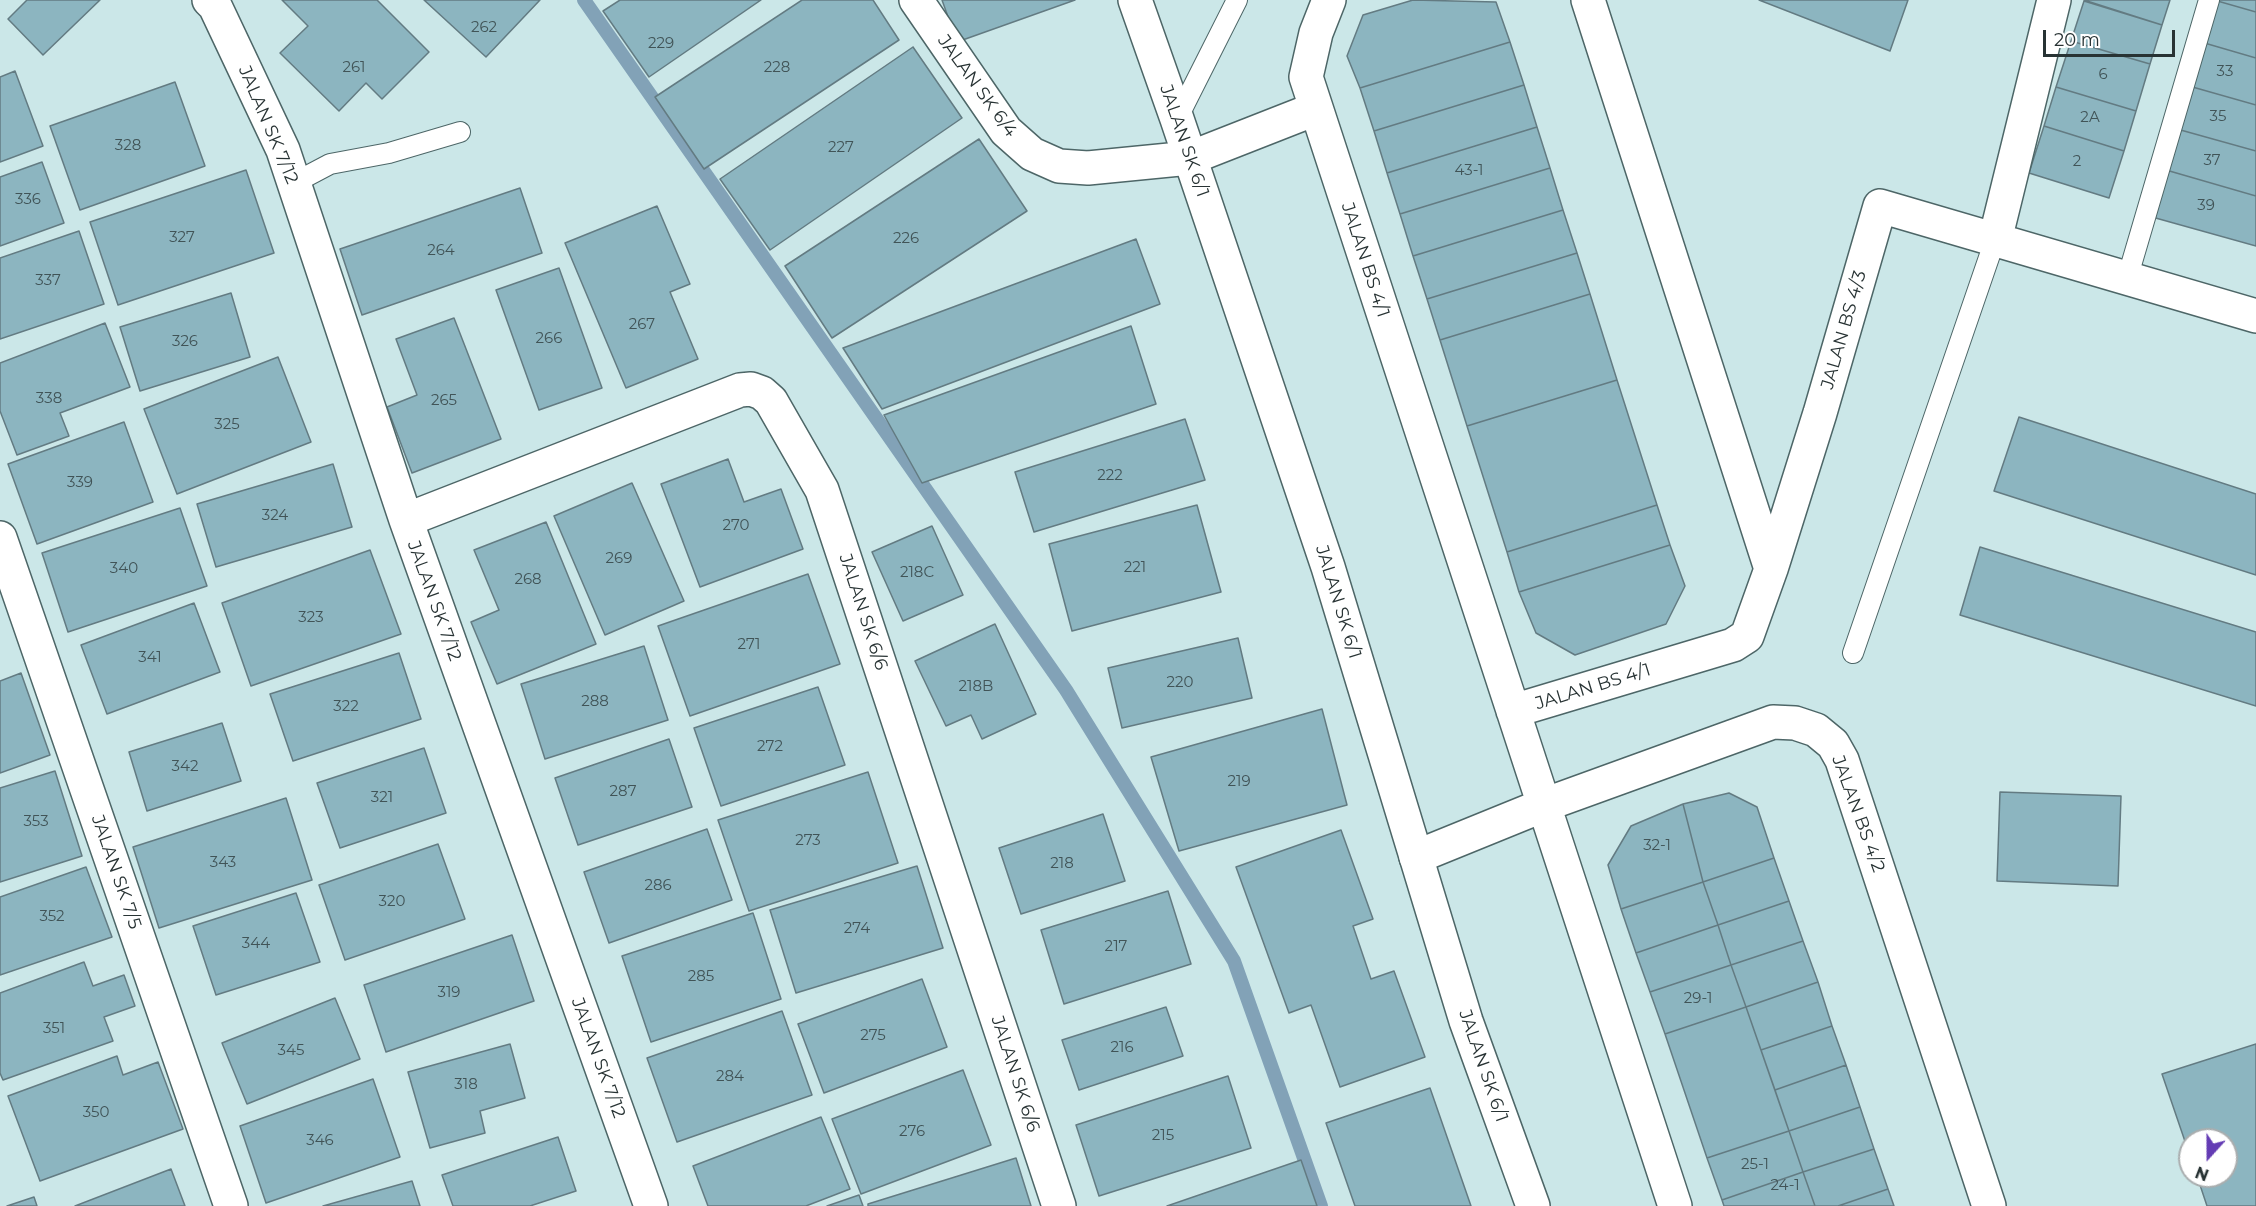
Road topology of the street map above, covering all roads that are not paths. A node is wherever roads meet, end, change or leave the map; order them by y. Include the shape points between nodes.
1 (916, 0) edge
2 (1135, 0) edge
3 (1237, 0) edge
4 (1329, 0) edge
5 (1588, 0) edge
6 (2054, 0) edge
7 (2209, 0) edge
8 (214, 2) edge
9 (1316, 109) junction
10 (1177, 119) junction
11 (460, 132) dead end
12 (1190, 158) junction
13 (294, 183) junction
14 (1995, 240) junction
15 (2127, 279) junction
16 (2256, 316) edge
17 (405, 520) junction
18 (0, 538) edge
19 (1771, 569) junction
20 (1853, 653) dead end
21 (1513, 711) junction
22 (1544, 805) junction
23 (1416, 857) junction
24 (231, 1206) edge
25 (651, 1206) edge
26 (1059, 1206) edge
27 (1533, 1206) edge
28 (1676, 1206) edge
29 (1989, 1206) edge

1 - 12 street, JALAN SK 6/4 via 1006,131 1032,154 1059,166 1088,168
2 - 10 street, JALAN SK 6/1
3 - 10 lane
4 - 9 street, JALAN BS 4/1 via 1316,33 1306,77
5 - 19 street
6 - 14 street
7 - 15 lane
8 - 13 street, JALAN SK 7/12 via 283,150
9 - 12 street, JALAN SK 6/4
9 - 21 street, JALAN BS 4/1
10 - 12 street, JALAN SK 6/1
11 - 13 lane via 389,153 330,164
12 - 23 street, JALAN SK 6/1 via 1328,567
13 - 17 street, JALAN SK 7/12
14 - 15 street, JALAN BS 4/3
14 - 19 street, JALAN BS 4/3 via 1880,206
14 - 20 lane
15 - 16 street, JALAN BS 4/3
17 - 25 street, JALAN SK 7/12
17 - 26 street, JALAN SK 6/6 via 740,390 751,389 771,401 822,490
18 - 24 street, JALAN SK 7/5
19 - 21 street, JALAN BS 4/1 via 1747,636 1741,641
21 - 22 street
22 - 23 street, JALAN BS 4/2
22 - 28 street
22 - 29 street, JALAN BS 4/2 via 1773,722 1795,723 1816,730 1833,744 1842,760
23 - 27 street, JALAN SK 6/1 via 1466,1021

